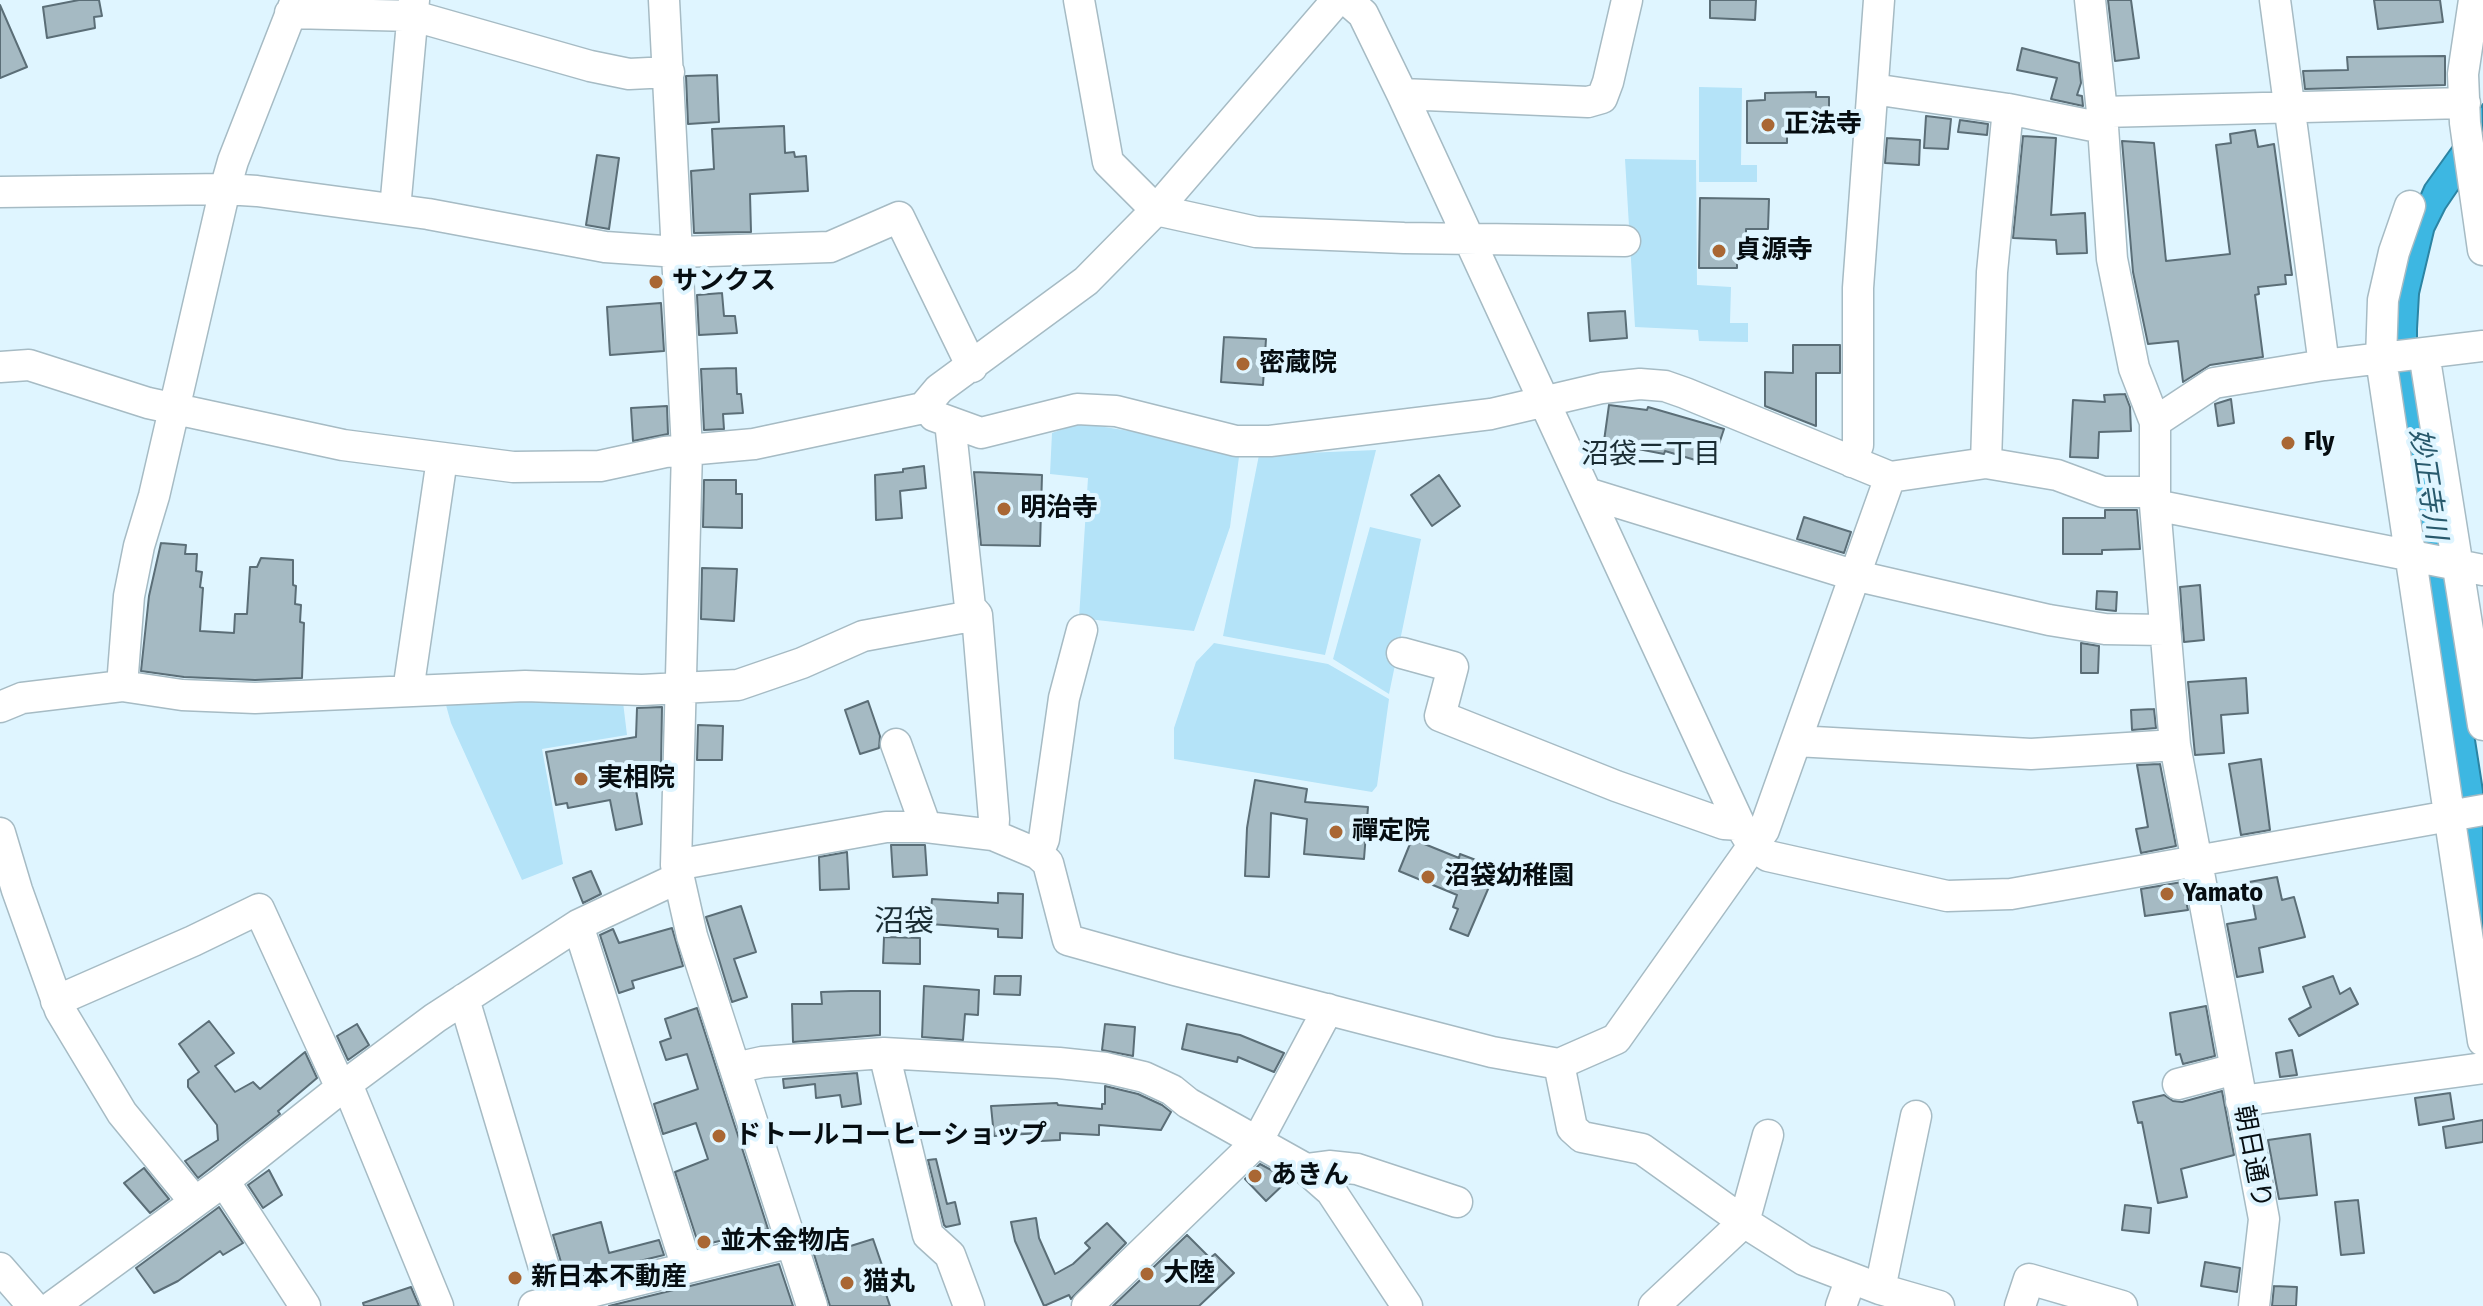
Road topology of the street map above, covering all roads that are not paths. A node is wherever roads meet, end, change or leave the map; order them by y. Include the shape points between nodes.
1 (664, 0) edge
2 (1079, 0) edge
3 (1337, 0) edge
4 (1347, 0) edge
5 (1627, 0) edge
6 (1879, 0) edge
7 (2090, 0) edge
8 (2275, 0) edge
9 (2474, 0) edge
10 (293, 7) edge
11 (414, 8) edge
12 (669, 72) junction
13 (1873, 89) junction
14 (1402, 94) junction
15 (2288, 108) junction
16 (2008, 109) junction
17 (2103, 120) junction
18 (2461, 121) junction
19 (2477, 176) edge
20 (225, 189) junction
21 (0, 192) edge
22 (2410, 206) dead end
23 (395, 209) junction
24 (1156, 210) junction
25 (1468, 238) junction
26 (1625, 241) dead end
27 (2483, 243) edge
28 (678, 252) junction
29 (2483, 346) edge
30 (2422, 353) junction
31 (2385, 359) junction
32 (2324, 365) junction
33 (0, 367) edge
34 (972, 367) junction
35 (1544, 401) junction
36 (174, 407) junction
37 (923, 408) junction
38 (950, 422) junction
39 (2155, 422) junction
40 (687, 450) junction
41 (442, 459) junction
42 (1852, 462) junction
43 (1986, 463) junction
44 (1890, 477) junction
45 (1587, 493) junction
46 (2155, 499) junction
47 (2444, 563) edge
48 (1853, 575) junction
49 (977, 615) junction
50 (1082, 630) dead end
51 (2164, 630) junction
52 (1402, 653) dead end
53 (122, 686) junction
54 (680, 687) junction
55 (408, 691) junction
56 (0, 707) edge
57 (2483, 725) edge
58 (1796, 741) junction
59 (896, 744) dead end
60 (2175, 745) junction
61 (2464, 813) edge
62 (926, 827) junction
63 (0, 833) edge
64 (993, 835) junction
65 (1747, 835) junction
66 (1038, 854) junction
67 (2197, 862) junction
68 (677, 872) junction
69 (578, 925) junction
70 (464, 999) junction
71 (56, 1001) junction
72 (1328, 1009) junction
73 (2483, 1041) edge
74 (884, 1053) junction
75 (1559, 1064) junction
76 (735, 1068) junction
77 (2483, 1068) edge
78 (2235, 1069) junction
79 (2178, 1084) dead end
80 (344, 1086) junction
81 (2241, 1101) junction
82 (1916, 1116) dead end
83 (1768, 1135) dead end
84 (1257, 1142) junction
85 (1306, 1169) junction
86 (224, 1181) junction
87 (195, 1202) junction
88 (1457, 1202) dead end
89 (1744, 1222) junction
90 (792, 1242) junction
91 (0, 1268) edge
92 (687, 1268) junction
93 (1851, 1278) junction
94 (1880, 1289) junction
95 (544, 1304) edge
96 (33, 1306) edge
97 (53, 1306) edge
98 (305, 1306) edge
99 (438, 1306) edge
100 (812, 1306) edge
101 (969, 1306) edge
102 (1087, 1306) edge
103 (1407, 1306) edge
104 (1654, 1306) edge
105 (1841, 1306) edge
106 (1939, 1306) edge
107 (2020, 1306) edge
108 (2122, 1306) edge
109 (2254, 1306) edge

1 - 12 street
2 - 24 street via 1108,162
3 - 24 street
4 - 14 street via 1363,14
5 - 14 street via 1602,98 1588,102
6 - 13 street
7 - 17 street
8 - 15 street
9 - 18 street
10 - 11 street
10 - 20 street
11 - 12 street via 590,66 629,74
11 - 23 street
12 - 28 street
13 - 16 street
13 - 42 street via 1858,288 1858,445
14 - 25 street
15 - 17 street
15 - 18 street
15 - 32 street
16 - 17 street
16 - 43 street via 1992,272
17 - 39 street via 2112,259 2134,368
18 - 19 street
19 - 27 street
20 - 21 street
20 - 23 street
20 - 36 street
22 - 31 street via 2383,300
23 - 28 street via 605,247
24 - 25 street via 1256,232
24 - 34 street via 1086,281
25 - 26 street
25 - 35 street
28 - 34 street via 830,247 899,217
28 - 40 street
29 - 30 street
30 - 31 street
30 - 47 street
31 - 32 street
31 - 47 street
32 - 39 street via 2214,383
33 - 36 street via 29,365
34 - 37 street via 939,389
35 - 38 street via 1491,414 1270,441 1236,441 1116,411 1077,409 981,433
35 - 42 street via 1602,388 1665,386
35 - 45 street
36 - 41 street via 343,445
36 - 53 street via 129,596
37 - 38 street
37 - 40 street via 754,444
38 - 49 street via 970,607
39 - 46 street, 朝日通り
40 - 41 street via 600,466 513,467
40 - 54 street
41 - 55 street
42 - 44 street
43 - 44 street
43 - 46 street
44 - 48 street
45 - 48 street
45 - 65 street
46 - 47 street
46 - 51 street, 朝日通り
47 - 57 street
47 - 61 street
48 - 51 street via 2049,620 2105,629
48 - 58 street
49 - 54 street via 863,636 738,685
49 - 64 street
50 - 66 street via 1064,698
51 - 60 street, 朝日通り
52 - 65 street via 1453,667 1440,716
53 - 55 street via 255,698
53 - 56 street via 22,698
54 - 55 street
54 - 68 street
58 - 60 street via 2031,754
58 - 65 street via 1764,830
59 - 62 street
60 - 67 street, 朝日通り
61 - 67 street
61 - 73 street
62 - 64 street
62 - 68 street via 886,827
63 - 71 street
64 - 66 street
65 - 67 street via 1768,856 1947,896 2011,894
65 - 75 street via 1616,1039
66 - 72 street via 1048,863 1068,940
67 - 78 street, 朝日通り
68 - 69 street
68 - 76 street
69 - 70 street
69 - 92 street
70 - 80 street
70 - 95 street
71 - 80 street via 259,909
71 - 87 street via 122,1113
72 - 75 street
72 - 84 street
74 - 76 street
74 - 84 street via 1059,1063 1128,1073 1172,1090
74 - 101 street via 928,1235 950,1255
75 - 89 street via 1572,1128 1582,1137 1642,1149
76 - 90 street
77 - 81 street
78 - 79 street
78 - 81 street, 朝日通り
80 - 86 street
80 - 99 street
81 - 109 street, 朝日通り via 2264,1219
82 - 94 street
83 - 89 street
84 - 85 street
84 - 102 street
85 - 88 street via 1357,1169
85 - 103 street via 1331,1191
86 - 87 street
86 - 98 street
87 - 97 street
89 - 93 street via 1804,1260
89 - 104 street
90 - 92 street
90 - 100 street
91 - 96 street
92 - 95 street
93 - 94 street
93 - 105 street
94 - 106 street
107 - 108 street via 2029,1279

